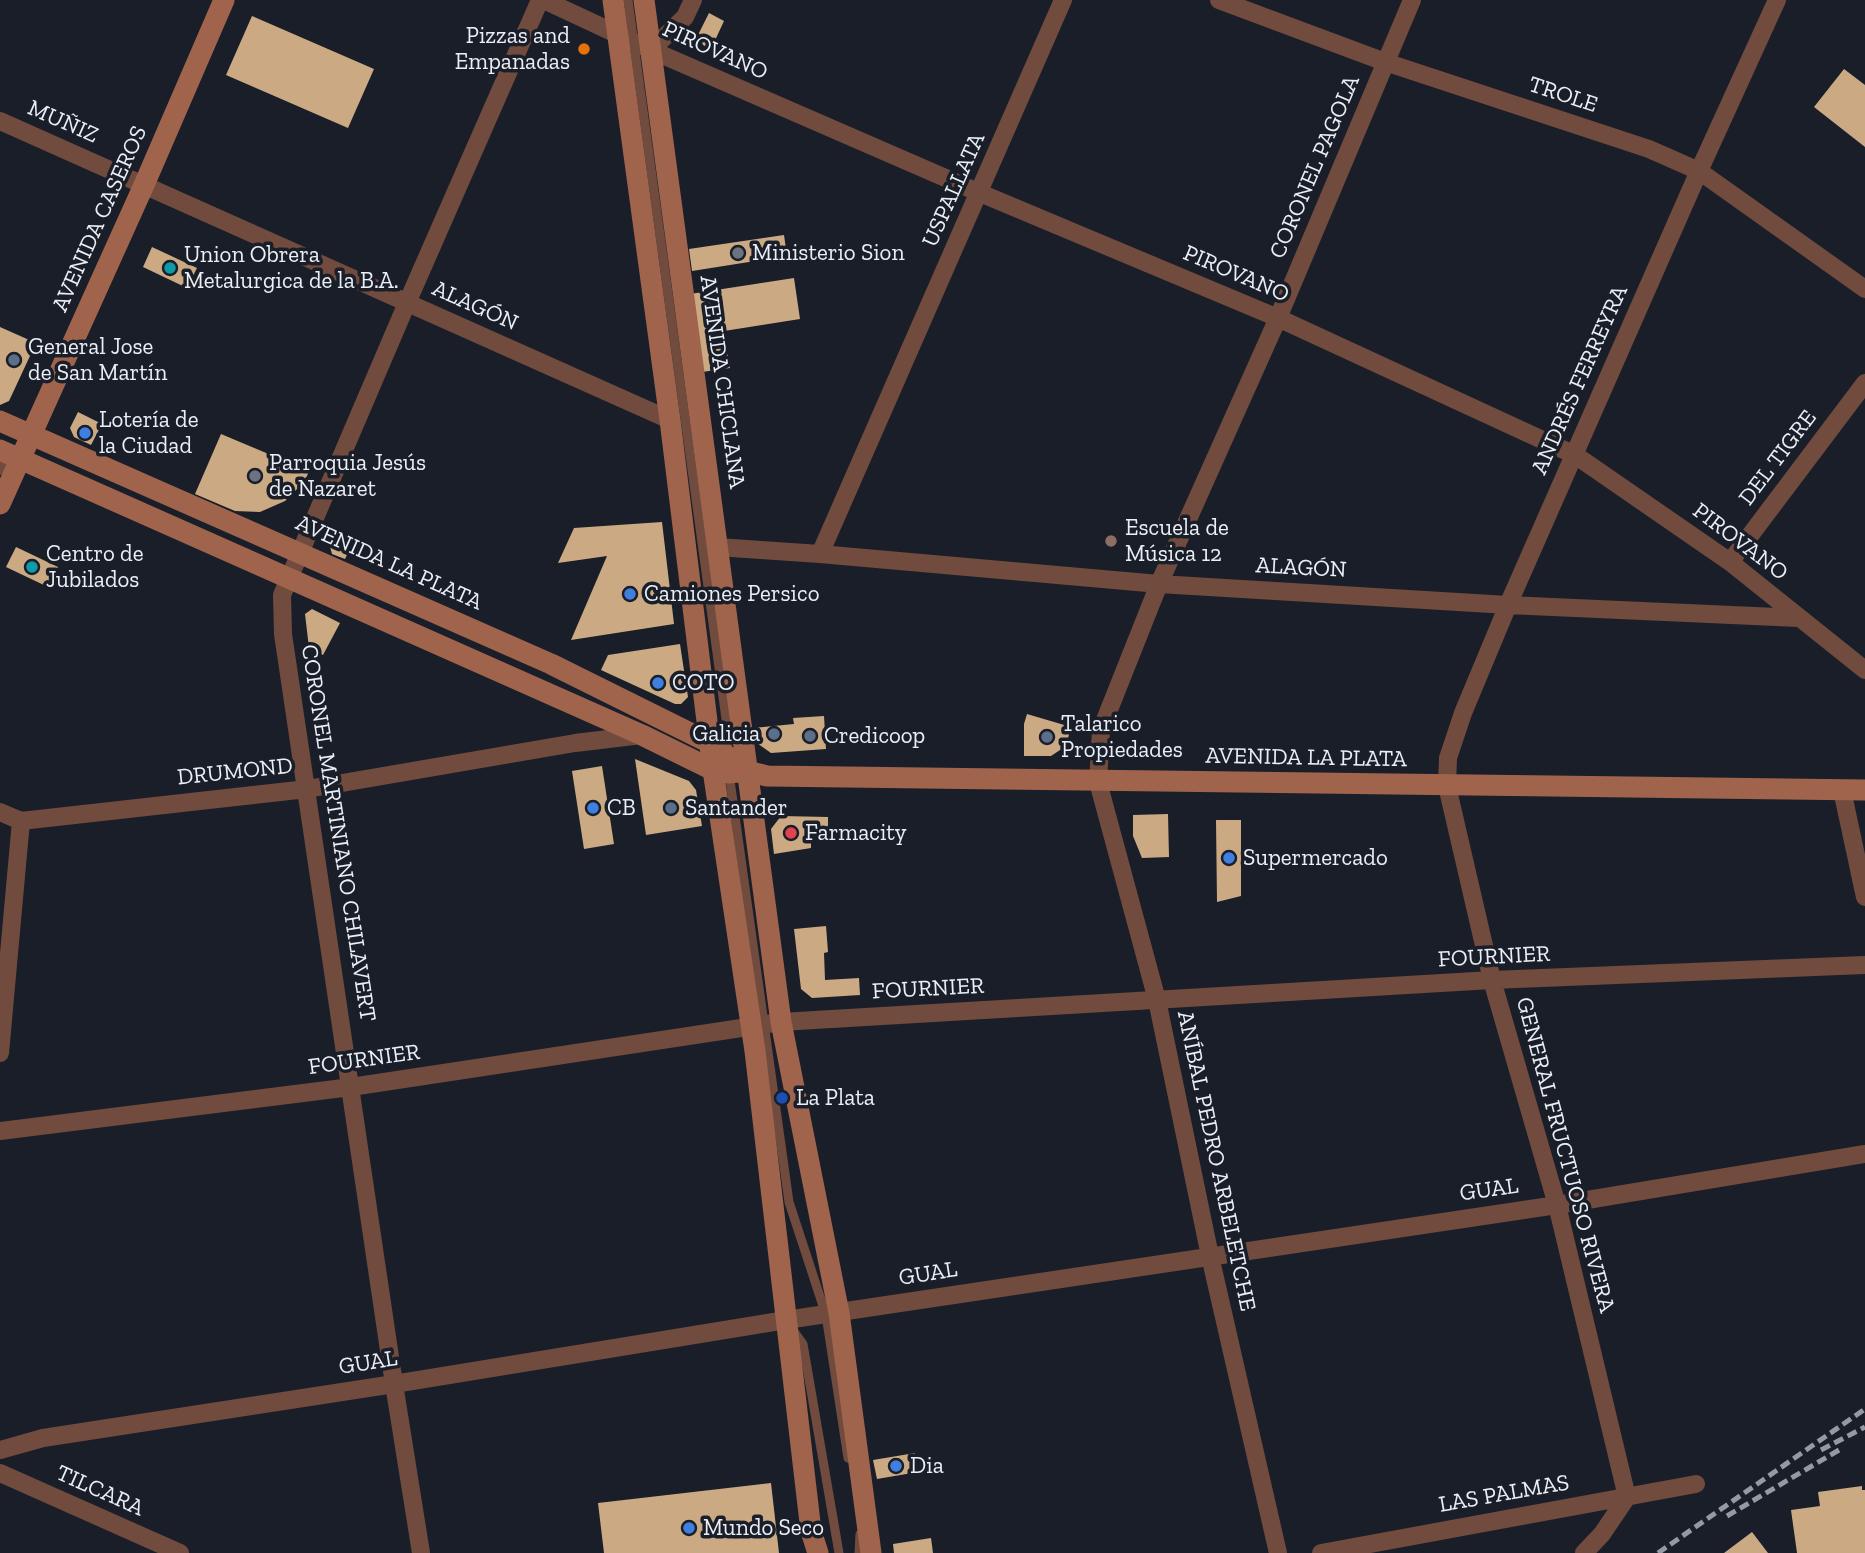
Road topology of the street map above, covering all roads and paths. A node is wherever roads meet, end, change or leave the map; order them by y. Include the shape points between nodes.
1 (224, 0) edge
2 (542, 0) edge
3 (613, 0) edge
4 (628, 0) edge
5 (644, 0) edge
6 (693, 0) edge
7 (1063, 0) edge
8 (1219, 0) edge
9 (1412, 0) edge
10 (1777, 0) edge
11 (634, 41) junction
12 (1385, 62) junction
13 (0, 121) edge
14 (1699, 171) junction
15 (144, 185) junction
16 (979, 193) junction
17 (1865, 289) edge
18 (407, 303) junction
19 (1278, 318) junction
20 (1865, 383) edge
21 (670, 420) junction
22 (0, 421) edge
23 (32, 435) junction
24 (0, 450) edge
25 (1575, 455) junction
26 (21, 459) junction
27 (0, 466) edge
28 (0, 504) edge
29 (717, 547) junction
30 (300, 552) junction
31 (820, 554) junction
32 (1730, 562) junction
33 (289, 577) junction
34 (1159, 584) junction
35 (1508, 605) junction
36 (1799, 618) junction
37 (1865, 670) edge
38 (642, 735) junction
39 (710, 743) junction
40 (729, 767) junction
41 (1098, 782) junction
42 (1447, 786) junction
43 (307, 789) junction
44 (1842, 790) junction
45 (1865, 790) edge
46 (0, 812) edge
47 (21, 821) junction
48 (1865, 897) edge
49 (1865, 965) edge
50 (1492, 981) junction
51 (1157, 1000) junction
52 (766, 1024) junction
53 (0, 1053) edge
54 (351, 1087) junction
55 (0, 1131) edge
56 (1865, 1154) edge
57 (1557, 1205) junction
58 (1210, 1256) junction
59 (832, 1314) junction
60 (786, 1320) junction
61 (394, 1384) junction
62 (0, 1450) edge
63 (0, 1473) edge
64 (1696, 1484) dead end
65 (1627, 1497) junction
66 (180, 1553) edge
67 (421, 1553) edge
68 (818, 1553) edge
69 (839, 1553) edge
70 (859, 1553) edge
71 (872, 1553) edge
72 (1278, 1553) edge
73 (1321, 1553) edge
74 (1584, 1553) edge

1 - 15 main road, AVENIDA CASEROS
2 - 11 street, PIROVANO
2 - 18 street, CORONEL MARTINIANO CHILAVERT
3 - 11 main road, AVENIDA CHICLANA
4 - 11 lane
5 - 11 main road, AVENIDA CHICLANA
6 - 11 street via 685,17
7 - 16 street, USPALLATA
8 - 12 street, TROLE
9 - 12 street, CORONEL PAGOLA
10 - 14 street, ANDRÉS FERREYRA
11 - 16 street, PIROVANO
11 - 21 main road, AVENIDA CHICLANA
11 - 29 main road, AVENIDA CHICLANA
11 - 40 lane
12 - 14 street, TROLE via 1649,149
12 - 19 street, CORONEL PAGOLA
13 - 15 street, MUÑIZ
14 - 17 street, TROLE
14 - 25 street, ANDRÉS FERREYRA
15 - 18 street, ALAGÓN
15 - 23 main road, AVENIDA CASEROS
16 - 19 street, PIROVANO
16 - 31 street, USPALLATA
18 - 21 street, ALAGÓN
18 - 30 street, CORONEL MARTINIANO CHILAVERT
19 - 25 street, PIROVANO
19 - 34 street, CORONEL PAGOLA
20 - 32 street, DEL TIGRE
21 - 39 main road, AVENIDA CHICLANA
22 - 23 main road, AVENIDA LA PLATA
23 - 26 main road, AVENIDA CASEROS
23 - 30 main road, AVENIDA LA PLATA
24 - 26 main road, AVENIDA LA PLATA
25 - 32 street, PIROVANO
25 - 35 street, ANDRÉS FERREYRA
26 - 27 street
26 - 28 main road, AVENIDA CASEROS
26 - 33 main road, AVENIDA LA PLATA
29 - 31 street, ALAGÓN
29 - 40 main road, AVENIDA CHICLANA
30 - 33 street, CORONEL MARTINIANO CHILAVERT
30 - 39 main road, AVENIDA LA PLATA via 551,664
31 - 34 street, ALAGÓN
32 - 36 street, PIROVANO
33 - 38 main road, AVENIDA LA PLATA
33 - 43 street, CORONEL MARTINIANO CHILAVERT via 281,618
34 - 35 street, ALAGÓN
34 - 41 street, CORONEL PAGOLA via 1101,730
35 - 36 street, ALAGÓN
35 - 42 street, ANDRÉS FERREYRA via 1463,713 1448,758
36 - 37 street, PIROVANO
38 - 40 main road, AVENIDA LA PLATA
38 - 43 street, DRUMOND
39 - 40 main road, AVENIDA CHICLANA
40 - 41 main road, AVENIDA LA PLATA via 767,776
40 - 52 main road
40 - 52 main road
41 - 42 main road, AVENIDA LA PLATA
41 - 51 street, ANÍBAL PEDRO ARBELETCHE
42 - 44 main road, AVENIDA LA PLATA
42 - 50 street, GENERAL FRUCTUOSO RIVERA
43 - 47 street, DRUMOND
43 - 54 street, CORONEL MARTINIANO CHILAVERT
44 - 45 main road, AVENIDA LA PLATA
44 - 48 street
46 - 47 street, DRUMOND
47 - 53 street
49 - 50 street, FOURNIER
50 - 51 street, FOURNIER
50 - 57 street, GENERAL FRUCTUOSO RIVERA
51 - 52 street, FOURNIER
51 - 58 street, ANÍBAL PEDRO ARBELETCHE
52 - 54 street, FOURNIER
52 - 59 main road
52 - 60 main road
54 - 55 street, FOURNIER
54 - 61 street, CORONEL MARTINIANO CHILAVERT
56 - 57 street, GUAL
57 - 58 street, GUAL
57 - 65 street, GENERAL FRUCTUOSO RIVERA
58 - 59 street, GUAL
58 - 72 street, ANÍBAL PEDRO ARBELETCHE
59 - 60 street, GUAL
59 - 70 lane
59 - 71 main road
60 - 61 street, GUAL
60 - 68 main road via 811,1531
60 - 69 lane via 803,1344
61 - 62 street, GUAL via 43,1438
61 - 67 street, CORONEL MARTINIANO CHILAVERT
63 - 66 street, TILCARA
64 - 65 street, LAS PALMAS
65 - 73 street, LAS PALMAS
65 - 74 street

